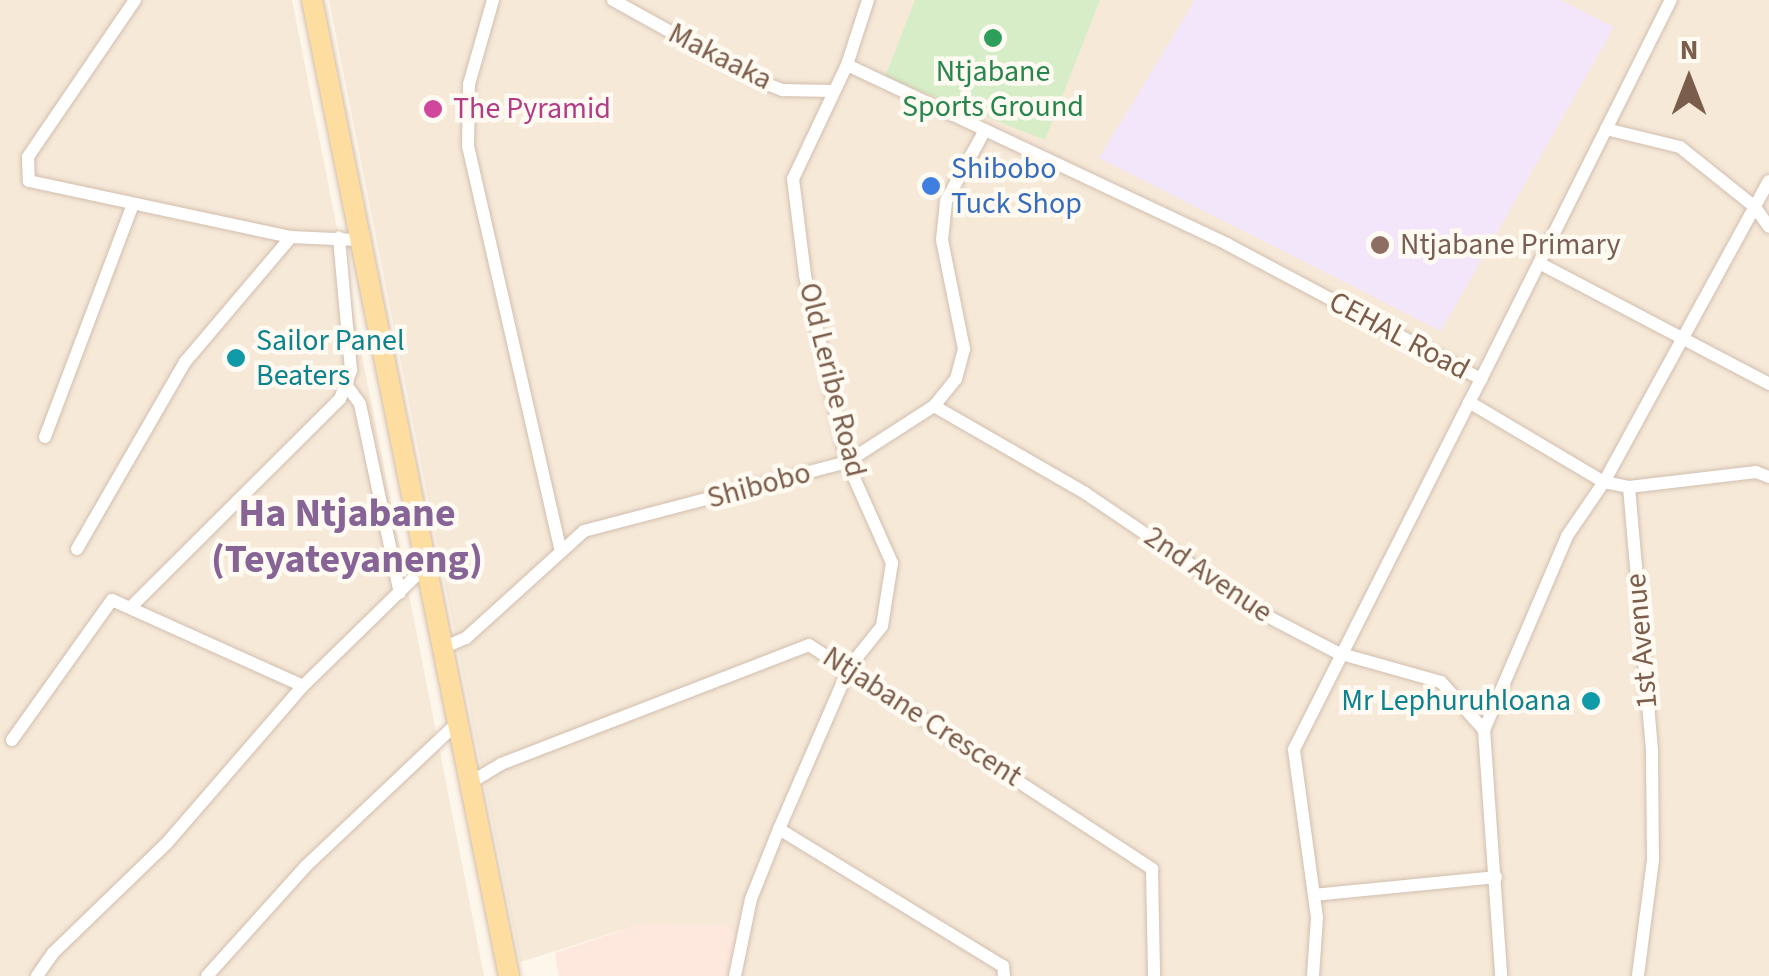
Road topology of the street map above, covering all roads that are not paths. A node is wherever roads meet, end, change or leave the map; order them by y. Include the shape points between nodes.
1 (135, 0) edge
2 (312, 0) edge
3 (493, 0) edge
4 (613, 0) edge
5 (868, 0) edge
6 (1671, 0) edge
7 (846, 66) junction
8 (834, 91) junction
9 (1606, 130) junction
10 (984, 132) junction
11 (1769, 181) edge
12 (133, 204) junction
13 (1755, 207) junction
14 (1769, 227) edge
15 (291, 238) junction
16 (348, 239) junction
17 (1539, 263) junction
18 (1683, 339) junction
19 (1481, 379) junction
20 (1769, 384) edge
21 (348, 386) junction
22 (1469, 402) junction
23 (934, 406) junction
24 (45, 436) dead end
25 (848, 462) junction
26 (1769, 478) edge
27 (1604, 482) junction
28 (1629, 486) junction
29 (77, 549) dead end
30 (561, 551) junction
31 (422, 570) junction
32 (400, 592) junction
33 (132, 606) junction
34 (440, 649) junction
35 (1338, 653) junction
36 (850, 666) junction
37 (303, 686) junction
38 (455, 725) junction
39 (1484, 730) junction
40 (12, 740) dead end
41 (468, 784) junction
42 (779, 829) junction
43 (1496, 878) junction
44 (1314, 894) junction
45 (736, 975) edge
46 (38, 976) edge
47 (207, 976) edge
48 (509, 976) edge
49 (1004, 976) edge
50 (1154, 976) edge
51 (1313, 976) edge
52 (1501, 976) edge
53 (1638, 976) edge

1 - 12 street via 28,157 25,172 30,181
2 - 16 main road
3 - 30 street via 470,84 468,146
4 - 8 street, Makaaka via 759,81 783,90
5 - 7 street, Old Leribe Road
6 - 9 street, CEHAL Road
7 - 8 street, Old Leribe Road
7 - 10 street, CEHAL Road
8 - 25 street, Old Leribe Road via 794,179 805,274
9 - 13 street via 1680,147
9 - 17 street, CEHAL Road
10 - 19 street, CEHAL Road via 1226,244
10 - 23 street, Shibobo via 946,201 942,240 964,349 956,379
11 - 13 street
12 - 15 street
12 - 24 street
13 - 14 street
13 - 18 street
15 - 16 street
15 - 29 street via 185,362
16 - 21 street
16 - 31 main road
17 - 18 street
17 - 19 street, CEHAL Road
18 - 20 street
18 - 27 street
19 - 22 street, CEHAL Road
21 - 32 street via 360,404
21 - 33 street via 330,412
22 - 27 street
22 - 35 street, CEHAL Road
23 - 25 street, Shibobo
23 - 35 street, 2nd Avenue via 1085,493 1265,615
25 - 30 street, Shibobo via 603,522
25 - 36 street, Old Leribe Road via 892,563 882,626
26 - 28 street via 1756,472
27 - 28 street
27 - 39 street via 1567,536
28 - 53 street, 1st Avenue via 1652,788 1653,860
30 - 34 street, Shibobo via 466,638
31 - 32 street
31 - 34 main road
32 - 37 street
33 - 37 street
33 - 40 street via 112,600
34 - 38 main road
35 - 39 street, 2nd Avenue via 1442,682
35 - 44 street, CEHAL Road via 1294,750
36 - 41 street, Ntjabane Crescent via 809,645 501,764
36 - 42 street, Old Leribe Road
36 - 50 street, Ntjabane Crescent via 1152,869
37 - 46 street via 166,844 53,953
38 - 41 main road
38 - 47 street via 306,866
39 - 43 street
41 - 48 main road
42 - 45 street, Old Leribe Road via 751,899
42 - 49 street via 1003,966
43 - 44 street
43 - 52 street
44 - 51 street, CEHAL Road

